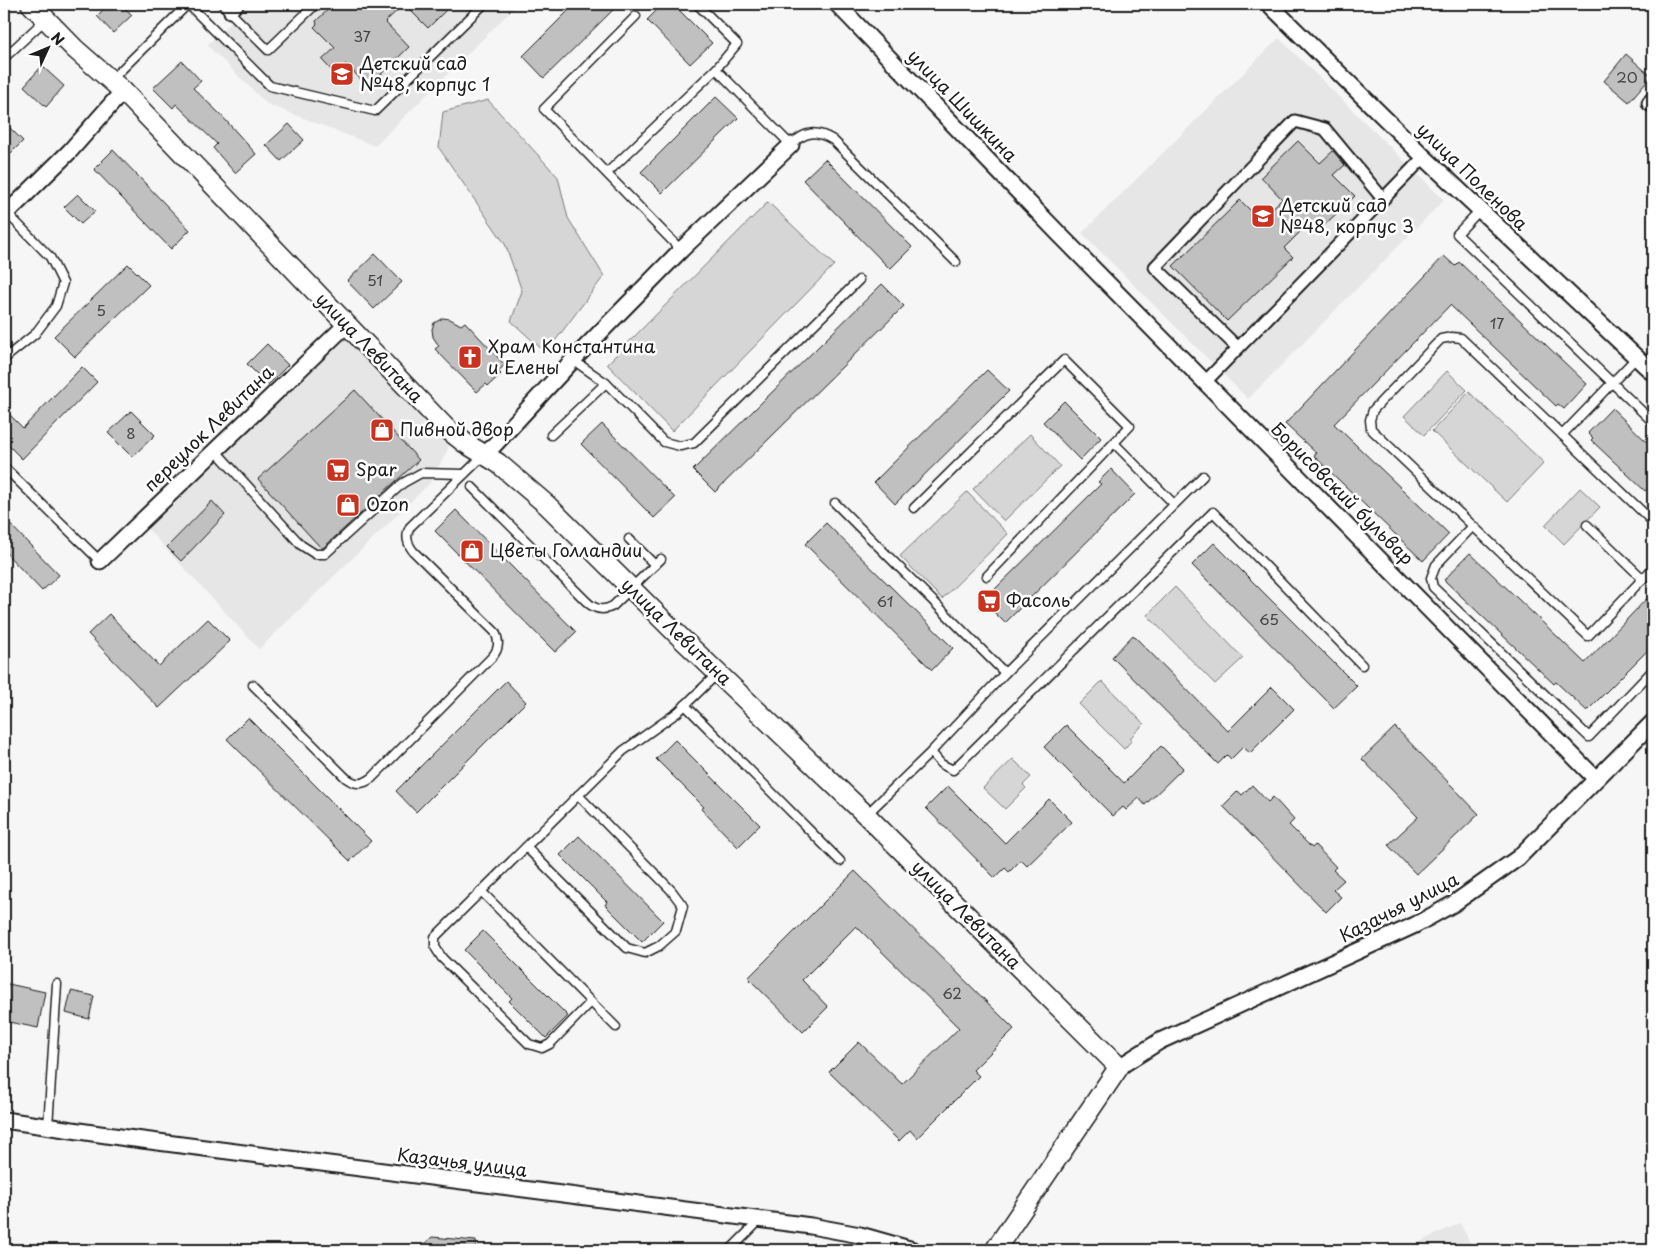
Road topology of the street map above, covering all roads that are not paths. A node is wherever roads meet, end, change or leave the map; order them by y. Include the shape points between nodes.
1 (31, 4) edge
2 (188, 4) edge
3 (316, 4) edge
4 (484, 4) edge
5 (697, 4) edge
6 (837, 4) edge
7 (1269, 4) edge
8 (230, 6) edge
9 (636, 16) dead end
10 (46, 19) junction
11 (4, 58) edge
12 (716, 69) junction
13 (117, 85) junction
14 (791, 144) junction
15 (1424, 157) junction
16 (606, 173) junction
17 (1383, 199) junction
18 (1480, 210) junction
19 (6, 214) edge
20 (1060, 235) joint
21 (681, 250) junction
22 (956, 262) dead end
23 (859, 280) dead end
24 (346, 325) junction
25 (1238, 348) junction
26 (1636, 358) junction
27 (4, 359) edge
28 (573, 360) junction
29 (1653, 373) edge
30 (1205, 382) junction
31 (606, 383) junction
32 (1612, 383) junction
33 (1653, 422) edge
34 (551, 435) dead end
35 (1562, 435) junction
36 (1114, 443) junction
37 (215, 450) junction
38 (485, 455) junction
39 (4, 467) edge
40 (464, 474) junction
41 (1203, 476) dead end
42 (472, 487) dead end
43 (835, 503) dead end
44 (1174, 504) junction
45 (914, 508) dead end
46 (1653, 522) edge
47 (1587, 525) dead end
48 (1473, 526) junction
49 (629, 538) dead end
50 (100, 561) joint
51 (1653, 568) edge
52 (987, 576) dead end
53 (1643, 579) junction
54 (631, 588) junction
55 (1362, 665) dead end
56 (1653, 670) edge
57 (718, 673) junction
58 (1006, 673) junction
59 (254, 685) dead end
60 (685, 705) junction
61 (1653, 722) edge
62 (930, 752) junction
63 (1596, 779) junction
64 (578, 795) junction
65 (866, 815) junction
66 (526, 847) junction
67 (840, 862) dead end
68 (482, 891) junction
69 (57, 984) dead end
70 (591, 1002) junction
71 (616, 1027) dead end
72 (1119, 1067) junction
73 (4, 1120) edge
74 (48, 1127) junction
75 (760, 1220) junction
76 (730, 1250) edge
77 (913, 1250) edge
78 (995, 1250) edge

1 - 10 street, улица Левитана
2 - 4 lane via 270,86 375,111
2 - 13 lane
3 - 8 lane via 268,50
5 - 12 lane via 737,44
6 - 20 street, улица Шишкина
7 - 15 street, улица Поленова
9 - 16 lane via 544,109
10 - 11 lane
10 - 13 street, улица Левитана
12 - 14 lane
12 - 16 lane
13 - 19 street via 70,151
13 - 24 street, улица Левитана
14 - 21 street
14 - 22 lane via 803,134 810,133 833,140
15 - 17 street
15 - 18 street, улица Поленова
16 - 21 lane
17 - 25 street
17 - 25 street via 1326,129 1295,121 1155,267
18 - 26 street, улица Поленова
18 - 32 lane via 1457,234
19 - 27 lane via 50,257 63,283 56,306 35,334
20 - 30 street, Борисовский бульвар
21 - 28 street
23 - 31 lane via 694,443 680,446 664,442
24 - 37 street, переулок Левитана
24 - 38 street, улица Левитана via 446,428
25 - 30 street
26 - 29 street, улица Поленова
26 - 32 lane
28 - 31 lane
28 - 38 street
30 - 63 street, Борисовский бульвар
31 - 34 lane
32 - 33 lane
32 - 35 lane
35 - 46 lane
35 - 48 lane via 1461,338 1446,338 1435,346 1373,410 1371,429
36 - 44 lane
36 - 45 lane via 1130,426 1064,360
36 - 52 lane
37 - 40 lane via 301,545 315,554 325,554 403,483 421,473
37 - 50 street, переулок Левитана
38 - 40 lane
38 - 54 street, улица Левитана via 547,505
39 - 50 lane
40 - 59 lane via 410,527 408,545 495,632 497,650 372,778 362,784 346,778
41 - 44 lane
42 - 54 lane via 591,606 608,609
43 - 58 lane
44 - 58 lane
47 - 53 lane
48 - 53 lane via 1588,636
48 - 56 lane via 1436,565 1431,578 1433,587 1590,737
49 - 54 lane via 658,562
51 - 53 lane
54 - 57 street, улица Левитана
55 - 62 lane via 1213,512 953,770 941,764
57 - 60 lane
57 - 65 street, улица Левитана
58 - 62 lane
60 - 64 lane via 623,751
60 - 67 lane
61 - 63 street, Казачья улица
62 - 65 lane
63 - 72 street, Казачья улица via 1518,858 1453,904 1160,1041
64 - 66 lane
64 - 66 lane via 683,906 676,931 660,946 645,953 627,948
65 - 72 street, улица Левитана
66 - 68 lane
68 - 70 lane
68 - 70 lane via 435,937 434,947 442,958 529,1044 542,1048 550,1044
69 - 74 lane
70 - 71 lane
72 - 78 street
73 - 74 street, Казачья улица
74 - 75 street, Казачья улица
75 - 76 lane
75 - 77 street, Казачья улица via 860,1235

